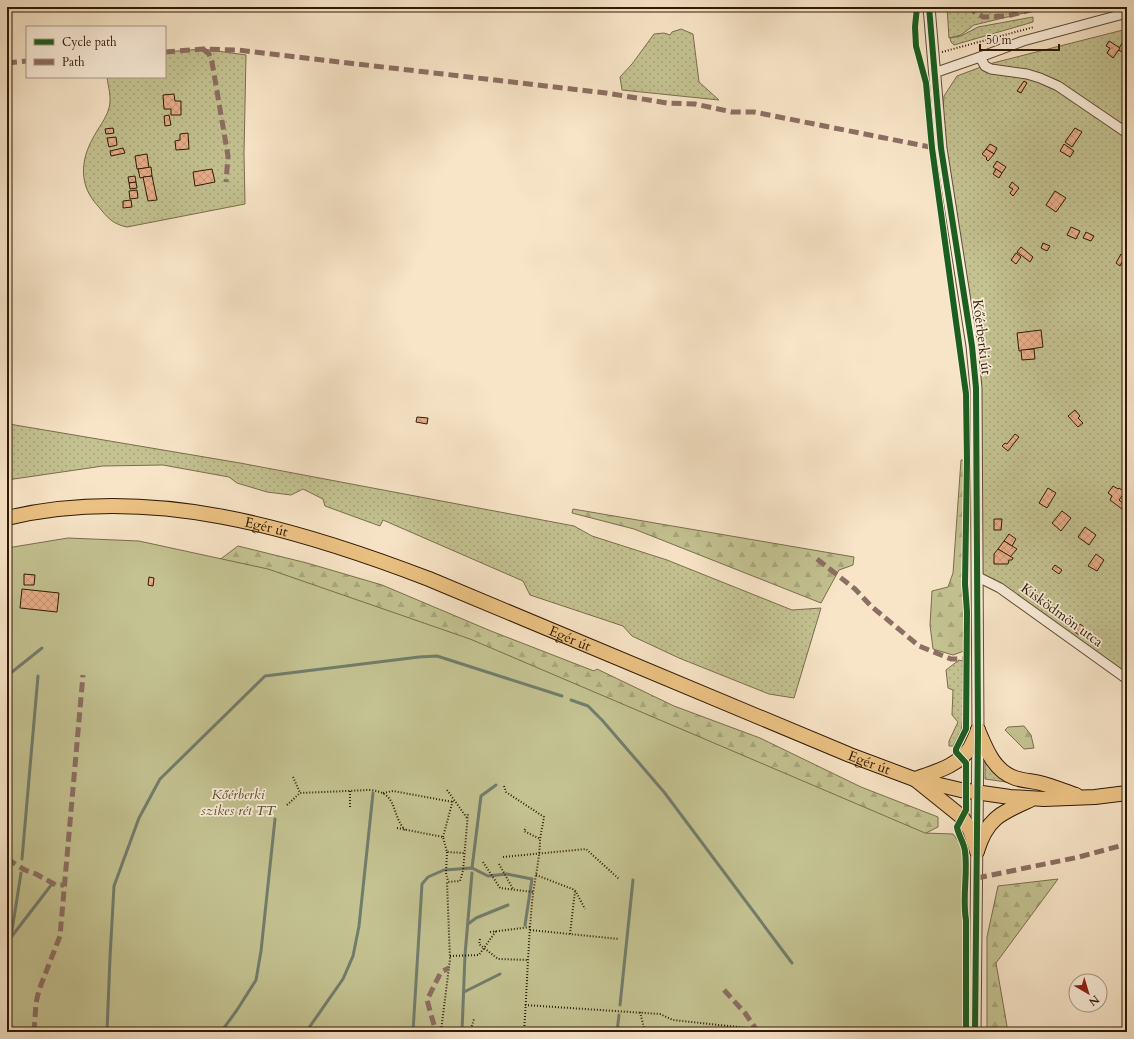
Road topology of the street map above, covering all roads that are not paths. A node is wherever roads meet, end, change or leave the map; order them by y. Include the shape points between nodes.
1 (929, 7) edge
2 (1127, 13) edge
3 (980, 57) junction
4 (934, 72) junction
5 (1127, 133) edge
6 (7, 518) edge
7 (978, 577) junction
8 (1127, 679) edge
9 (978, 730) junction
10 (914, 779) junction
11 (977, 792) junction
12 (1127, 793) edge
13 (1083, 797) junction
14 (1031, 799) junction
15 (977, 850) junction
16 (975, 1032) edge

1 - 4 street, Kőérberki út
2 - 3 street via 1043,35
3 - 4 street
3 - 5 street via 985,66 991,69 1028,74 1049,81
4 - 7 street, Kőérberki út via 941,148 972,346 976,388
6 - 10 main road, Egér út via 76,507 154,508 199,513 287,531 429,579
7 - 8 street, Kisködmön utca via 1000,588
7 - 9 street, Kőérberki út
9 - 10 main road via 962,758 942,769
9 - 11 street, Kőérberki út
9 - 13 main road via 991,758 1001,770 1013,778 1041,783
10 - 11 main road, Egér út
10 - 15 main road via 962,817
11 - 14 main road, Egér út
11 - 15 street, Kőérberki út
12 - 13 main road, Egér út
13 - 14 main road, Egér út
14 - 15 main road via 991,822 983,833
15 - 16 street, Kőérberki út

